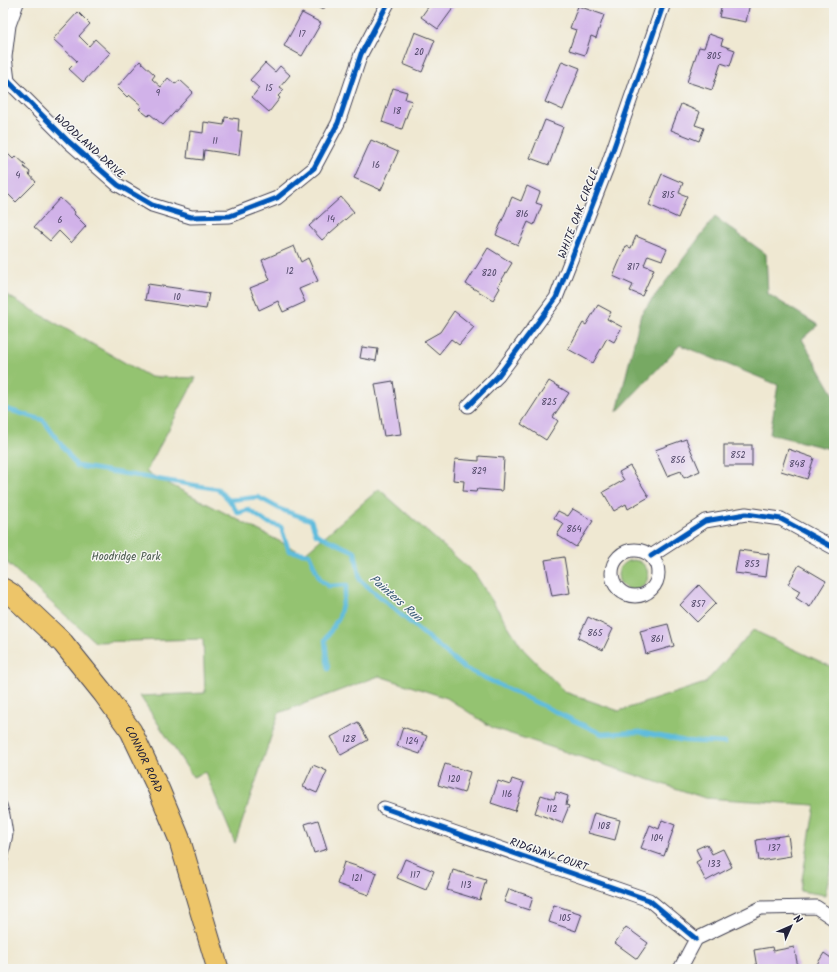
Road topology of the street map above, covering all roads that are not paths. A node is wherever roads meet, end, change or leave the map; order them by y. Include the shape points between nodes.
1 (17, 3) edge
2 (388, 3) edge
3 (664, 3) edge
4 (5, 80) edge
5 (468, 406) dead end
6 (834, 548) edge
7 (651, 556) dead end
8 (3, 589) edge
9 (3, 805) edge
10 (384, 808) dead end
11 (3, 864) edge
12 (834, 919) edge
13 (696, 939) junction
14 (218, 969) edge
15 (680, 969) edge

1 - 4 street via 8,25
2 - 4 street, WOODLAND DRIVE via 361,54 338,123 314,168 278,198 230,216 191,217 152,205 118,185
3 - 5 street, WHITE OAK CIRCLE via 606,170 556,298 498,376
6 - 7 street via 781,519 746,514 705,521
8 - 14 main road, CONNOR ROAD via 63,643 131,731 179,838
9 - 11 lane via 9,834
10 - 13 street, RIDGWAY COURT via 649,900
12 - 13 street via 816,907 762,908
13 - 15 street

